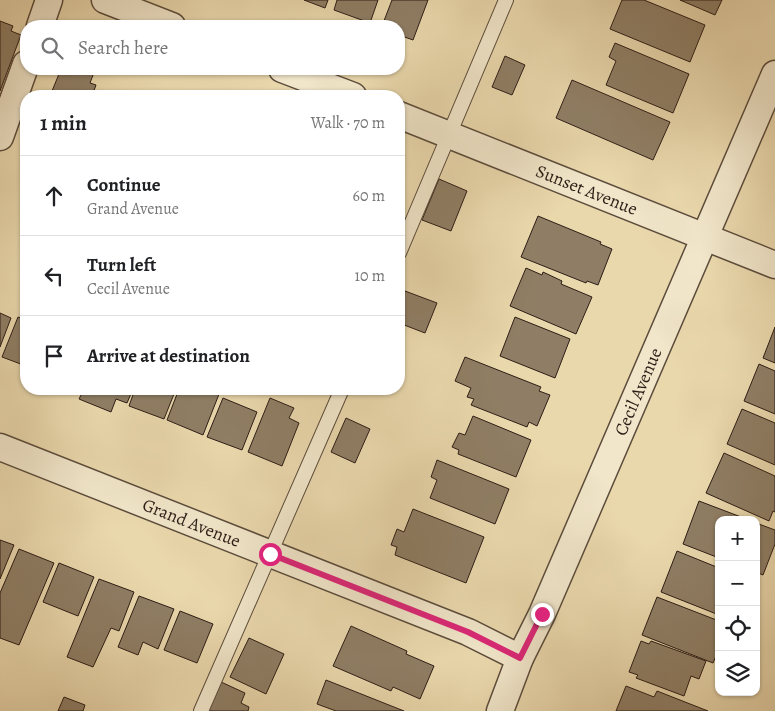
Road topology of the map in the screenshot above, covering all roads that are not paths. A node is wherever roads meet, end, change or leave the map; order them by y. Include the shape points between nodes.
1 (50, 0) edge
2 (105, 0) edge
3 (506, 0) edge
4 (42, 20) edge
5 (157, 20) edge
6 (775, 74) edge
7 (22, 75) edge
8 (298, 75) edge
9 (337, 90) edge
10 (405, 117) edge
11 (448, 134) junction
12 (0, 136) edge
13 (704, 237) junction
14 (405, 238) edge
15 (775, 265) edge
16 (339, 395) edge
17 (0, 447) edge
18 (270, 554) junction
19 (520, 658) junction
20 (201, 711) edge
21 (500, 711) edge

1 - 4 street
2 - 5 street
3 - 11 lane
6 - 13 street, Cecil Avenue
7 - 12 street
8 - 9 street
10 - 11 street, Sunset Avenue
11 - 13 street, Sunset Avenue
11 - 14 lane
13 - 15 street, Sunset Avenue
13 - 19 street, Cecil Avenue via 542,614
16 - 18 lane
17 - 18 street, Grand Avenue
18 - 19 street, Grand Avenue via 468,632
18 - 20 lane
19 - 21 street, Cecil Avenue

